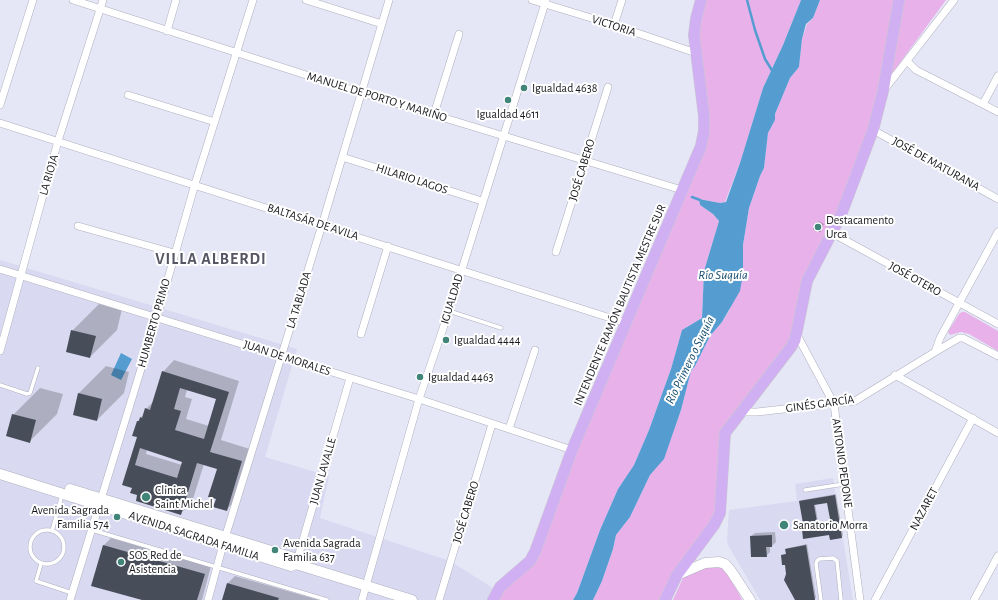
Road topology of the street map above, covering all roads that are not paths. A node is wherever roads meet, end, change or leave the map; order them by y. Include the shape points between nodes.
1 (33, 0) edge
2 (73, 0) edge
3 (103, 0) edge
4 (176, 0) edge
5 (253, 0) edge
6 (306, 0) edge
7 (389, 0) edge
8 (532, 0) edge
9 (622, 0) edge
10 (701, 0) edge
11 (899, 0) edge
12 (954, 0) edge
13 (545, 2) edge
14 (100, 8) junction
15 (382, 24) junction
16 (614, 25) junction
17 (167, 31) junction
18 (459, 34) dead end
19 (236, 52) junction
20 (696, 53) junction
21 (907, 61) junction
22 (998, 76) edge
23 (608, 87) dead end
24 (883, 91) junction
25 (362, 93) junction
26 (128, 95) dead end
27 (0, 104) edge
28 (982, 104) junction
29 (998, 112) edge
30 (434, 114) junction
31 (215, 122) junction
32 (0, 123) edge
33 (873, 130) junction
34 (503, 136) junction
35 (58, 142) junction
36 (342, 157) junction
37 (585, 161) junction
38 (195, 184) junction
39 (682, 190) junction
40 (998, 199) edge
41 (482, 201) junction
42 (322, 225) junction
43 (78, 226) dead end
44 (998, 232) edge
45 (832, 233) junction
46 (388, 246) junction
47 (556, 252) dead end
48 (174, 253) junction
49 (0, 269) edge
50 (461, 270) junction
51 (21, 275) junction
52 (959, 302) junction
53 (449, 311) junction
54 (157, 317) junction
55 (626, 323) junction
56 (998, 324) edge
57 (501, 328) dead end
58 (361, 334) dead end
59 (796, 335) junction
60 (535, 350) dead end
61 (0, 351) edge
62 (935, 352) junction
63 (281, 356) junction
64 (998, 356) edge
65 (38, 368) dead end
66 (896, 375) junction
67 (350, 378) junction
68 (0, 385) edge
69 (419, 399) junction
70 (834, 404) junction
71 (740, 412) junction
72 (973, 418) junction
73 (492, 424) junction
74 (509, 429) junction
75 (998, 432) edge
76 (572, 450) junction
77 (0, 467) edge
78 (0, 474) edge
79 (844, 484) junction
80 (805, 490) dead end
81 (62, 494) junction
82 (100, 502) junction
83 (92, 530) junction
84 (52, 531) junction
85 (225, 541) junction
86 (998, 556) edge
87 (42, 564) junction
88 (296, 564) junction
89 (218, 568) junction
90 (677, 575) junction
91 (366, 586) junction
92 (71, 597) edge
93 (408, 599) edge
94 (208, 600) edge
95 (327, 600) edge
96 (362, 600) edge
97 (439, 600) edge
98 (493, 600) edge
99 (665, 600) edge
100 (750, 600) edge
101 (821, 600) edge
102 (841, 600) edge
103 (860, 600) edge
104 (875, 600) edge
105 (974, 600) edge

1 - 27 street
2 - 14 street, MANUEL DE PORTO Y MARIÑO
3 - 14 street, LA RIOJA
4 - 17 street
5 - 19 street, HUMBERTO PRIMO
6 - 15 street
7 - 15 street, LA TABLADA
8 - 13 street, VICTORIA
9 - 16 street
10 - 20 main road, INTENDENTE RAMÓN BAUTISTA MESTRE SUR via 694,35
11 - 24 main road
12 - 21 street
13 - 16 street, VICTORIA
13 - 34 street, IGUALDAD
14 - 17 street, MANUEL DE PORTO Y MARIÑO
14 - 35 street, LA RIOJA
15 - 25 street, LA TABLADA
16 - 20 street, VICTORIA
17 - 19 street, MANUEL DE PORTO Y MARIÑO
18 - 30 street
19 - 25 street, MANUEL DE PORTO Y MARIÑO
19 - 31 street, HUMBERTO PRIMO
20 - 39 main road, INTENDENTE RAMÓN BAUTISTA MESTRE SUR via 704,131 701,146
21 - 24 street
21 - 28 street via 916,70
22 - 28 street
23 - 37 street, JOSÉ CABERO
24 - 33 main road
25 - 30 street, MANUEL DE PORTO Y MARIÑO
25 - 36 street, LA TABLADA
26 - 31 street
28 - 29 street
30 - 34 street, MANUEL DE PORTO Y MARIÑO
31 - 38 street, HUMBERTO PRIMO
32 - 35 street, BALTASÁR DE AVILA
33 - 40 street, JOSÉ DE MATURANA
33 - 45 main road via 842,215
34 - 37 street, MANUEL DE PORTO Y MARIÑO
34 - 41 street, IGUALDAD
35 - 38 street, BALTASÁR DE AVILA
35 - 51 street, LA RIOJA
36 - 41 street, HILARIO LAGOS
36 - 42 street, LA TABLADA
37 - 39 street, MANUEL DE PORTO Y MARIÑO
37 - 47 street, JOSÉ CABERO
38 - 42 street, BALTASÁR DE AVILA
38 - 48 street, HUMBERTO PRIMO
39 - 55 main road, INTENDENTE RAMÓN BAUTISTA MESTRE SUR
41 - 50 street, IGUALDAD
42 - 46 street, BALTASÁR DE AVILA
42 - 63 street, LA TABLADA
43 - 48 street
44 - 52 street
45 - 52 street, JOSÉ OTERO
45 - 59 main road via 807,281
46 - 50 street, BALTASÁR DE AVILA
46 - 58 street
48 - 54 street, HUMBERTO PRIMO
49 - 51 street, JUAN DE MORALES
50 - 53 street, IGUALDAD
50 - 55 street, BALTASÁR DE AVILA
51 - 54 street, JUAN DE MORALES
51 - 61 street, LA RIOJA
52 - 56 street, JOSÉ OTERO
52 - 62 street
53 - 57 lane
53 - 69 street, IGUALDAD
54 - 63 street, JUAN DE MORALES
54 - 82 street, HUMBERTO PRIMO
55 - 76 main road, INTENDENTE RAMÓN BAUTISTA MESTRE SUR
59 - 70 street, ANTONIO PEDONE
59 - 71 main road via 791,347
60 - 74 street
62 - 64 street, GINÉS GARCÍA via 963,338
62 - 66 street, GINÉS GARCÍA
63 - 67 street, JUAN DE MORALES
63 - 85 street, LA TABLADA
65 - 68 lane via 30,393
66 - 70 street, GINÉS GARCÍA via 855,401
66 - 72 street
67 - 69 street, JUAN DE MORALES
67 - 88 street, JUAN LAVALLE
69 - 73 street, JUAN DE MORALES
69 - 91 street, IGUALDAD
70 - 71 street, GINÉS GARCÍA
70 - 79 street, ANTONIO PEDONE
71 - 90 main road via 725,433 720,513
72 - 75 street
72 - 104 street, NAZARET
73 - 74 street, JUAN DE MORALES
73 - 97 street, JOSÉ CABERO
74 - 76 street, JUAN DE MORALES
76 - 98 main road, INTENDENTE RAMÓN BAUTISTA MESTRE SUR via 535,552 530,561 500,588
77 - 82 main road, AVENIDA SAGRADA FAMILIA
78 - 81 main road, AVENIDA SAGRADA FAMILIA
79 - 80 lane
79 - 103 street, ANTONIO PEDONE
81 - 82 main road, AVENIDA SAGRADA FAMILIA
81 - 84 lane
82 - 83 street, HUMBERTO PRIMO
82 - 85 main road, AVENIDA SAGRADA FAMILIA
83 - 89 lane
83 - 92 street, HUMBERTO PRIMO
84 - 87 lane via 61,538 64,550 58,560
84 - 87 lane via 41,531 30,542 30,553
85 - 88 main road, AVENIDA SAGRADA FAMILIA via 291,566
85 - 89 street, LA TABLADA
86 - 105 street
87 - 92 lane via 36,581
88 - 91 main road, AVENIDA SAGRADA FAMILIA
89 - 94 street, LA TABLADA
89 - 95 lane
90 - 99 main road
90 - 100 main road via 705,563 725,564
91 - 93 main road, AVENIDA SAGRADA FAMILIA
91 - 96 street, IGUALDAD
101 - 102 lane via 816,564 819,559 833,558 837,561

